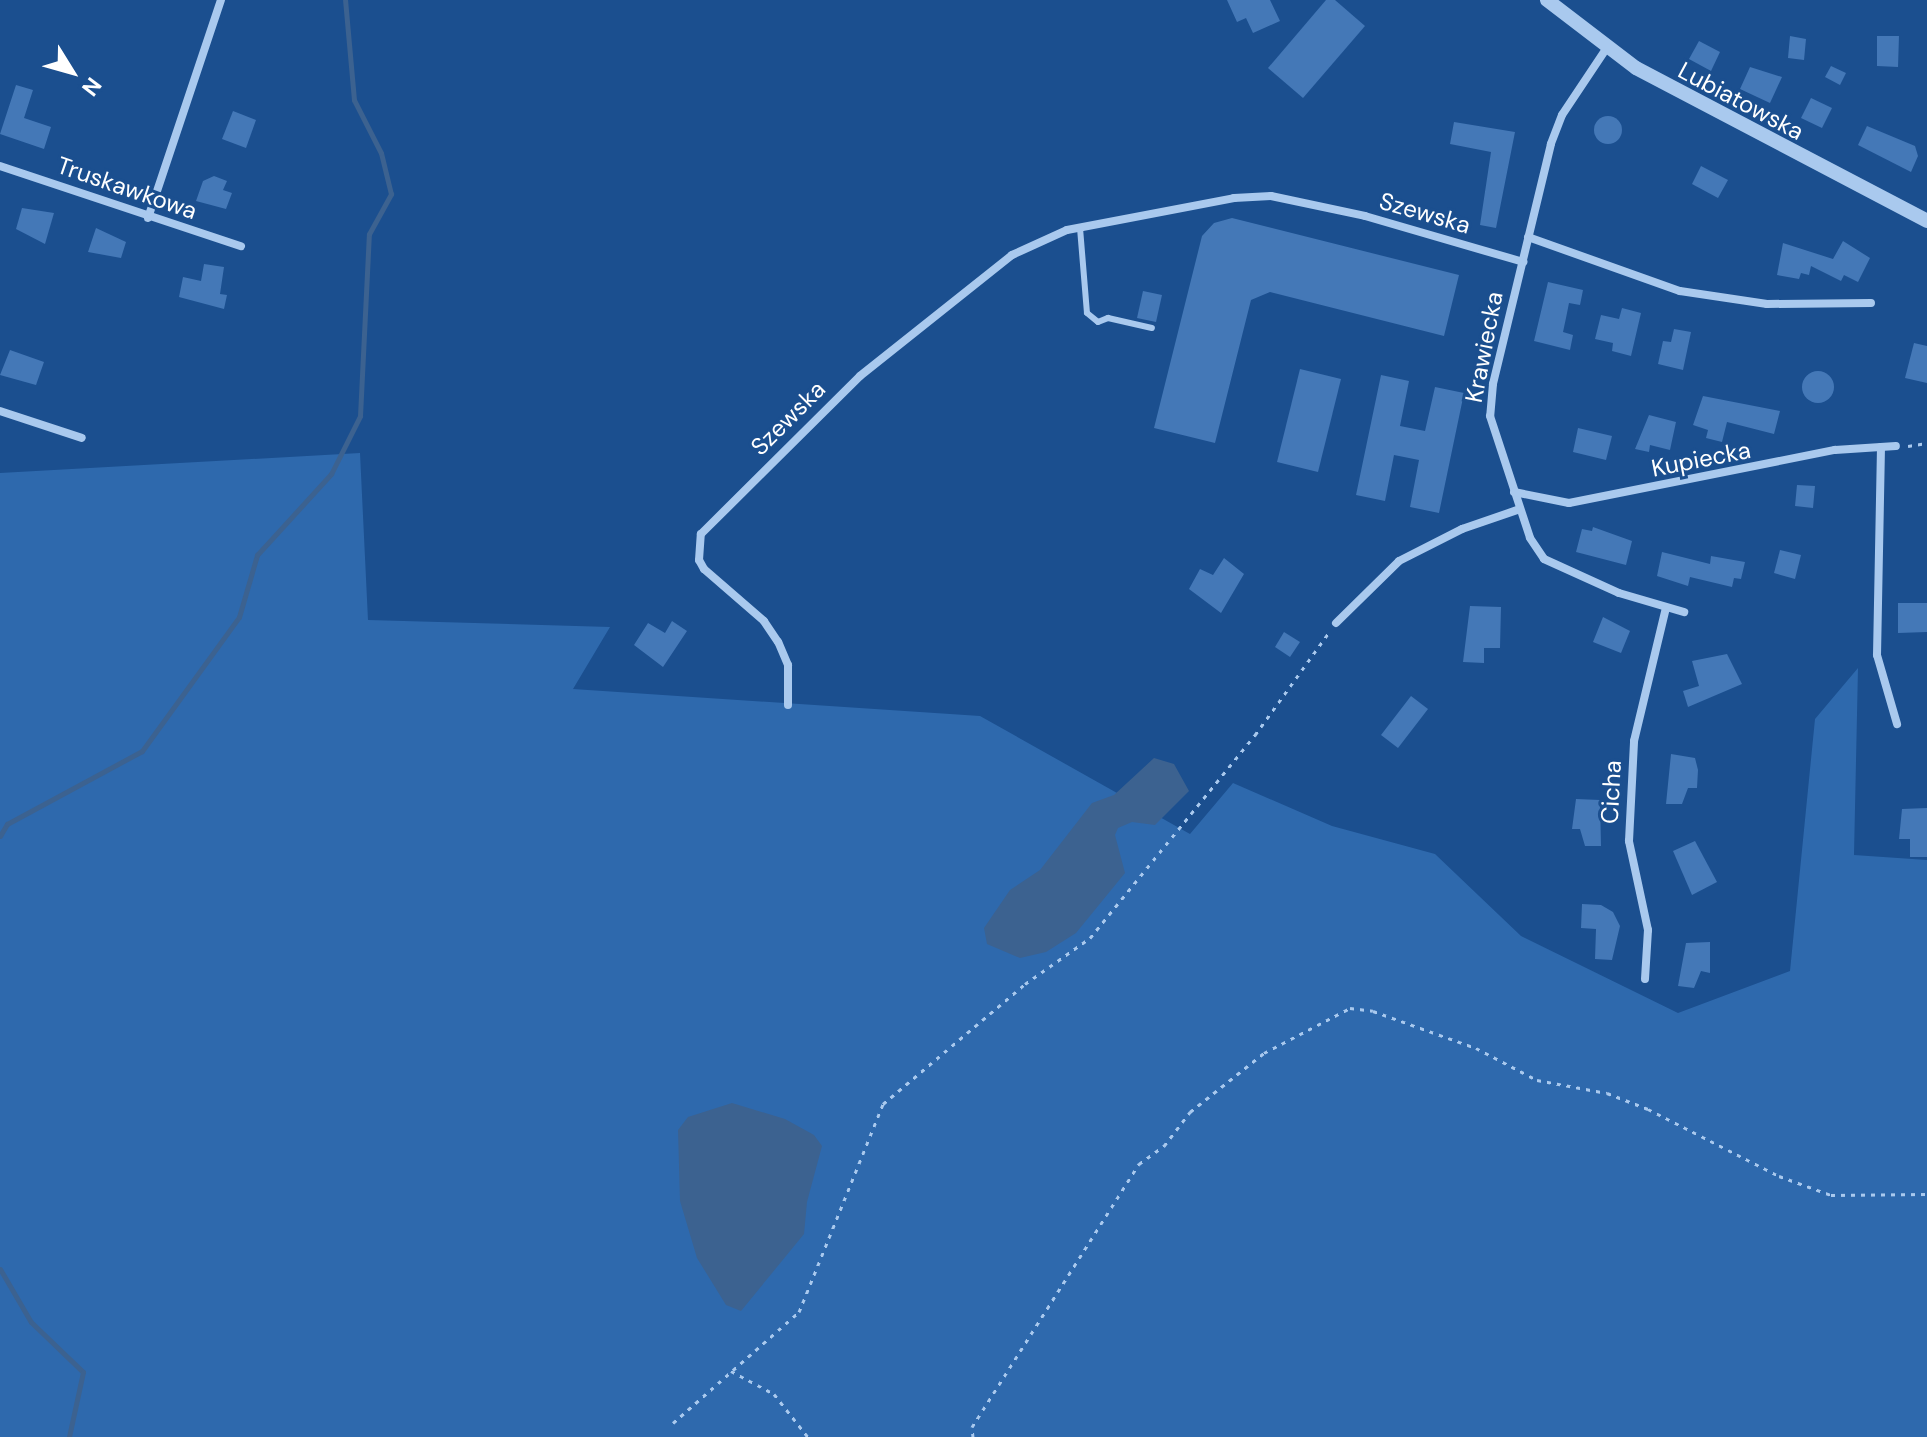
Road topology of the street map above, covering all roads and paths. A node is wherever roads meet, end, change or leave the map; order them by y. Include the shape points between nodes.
1 (221, 0) edge
2 (1547, 0) edge
3 (1606, 49) junction
4 (0, 166) edge
5 (148, 218) junction
6 (1927, 221) edge
7 (1080, 228) junction
8 (1528, 237) junction
9 (241, 246) dead end
10 (1523, 262) junction
11 (1871, 303) dead end
12 (1152, 328) dead end
13 (0, 411) edge
14 (82, 438) dead end
15 (1927, 443) edge
16 (1896, 446) joint
17 (1881, 447) junction
18 (1514, 492) junction
19 (1520, 509) junction
20 (1666, 608) junction
21 (1684, 612) dead end
22 (1336, 623) joint
23 (788, 705) dead end
24 (1897, 724) dead end
25 (1645, 979) dead end
26 (1927, 1194) edge
27 (731, 1371) junction
28 (673, 1423) dead end
29 (808, 1437) edge
30 (973, 1437) edge

1 - 5 street
2 - 3 street, Lubiatowska
3 - 6 street, Lubiatowska
3 - 8 street, Krawiecka via 1562,115
4 - 5 street, Truskawkowa
5 - 9 street, Truskawkowa
7 - 10 street, Szewska via 1271,196 1365,216
7 - 12 lane via 1087,313 1098,322 1108,318
7 - 23 street, Szewska via 1043,237 1012,255 895,348 839,396 701,534 699,560 704,569 764,621 778,642 788,665
8 - 10 street, Krawiecka
8 - 11 street via 1680,291 1767,304
10 - 18 street, Krawiecka via 1491,401
13 - 14 street
15 - 16 path
16 - 17 street, Kupiecka
17 - 18 street, Kupiecka via 1835,450 1569,503
17 - 24 street via 1877,655
18 - 19 street, Krawiecka
19 - 20 street, Krawiecka via 1544,559
19 - 22 street via 1462,529 1399,561
20 - 21 street, Krawiecka
20 - 25 street, Cicha via 1634,741 1629,841 1648,930
22 - 27 path via 1255,735 1090,938 1025,984 883,1104 799,1312
26 - 30 path via 1831,1195 1779,1176 1648,1109 1607,1093 1537,1080 1476,1048 1360,1008 1294,1036 1228,1083 1190,1112 1164,1146 1126,1179 1117,1204 972,1427
27 - 28 path
27 - 29 path via 774,1394

